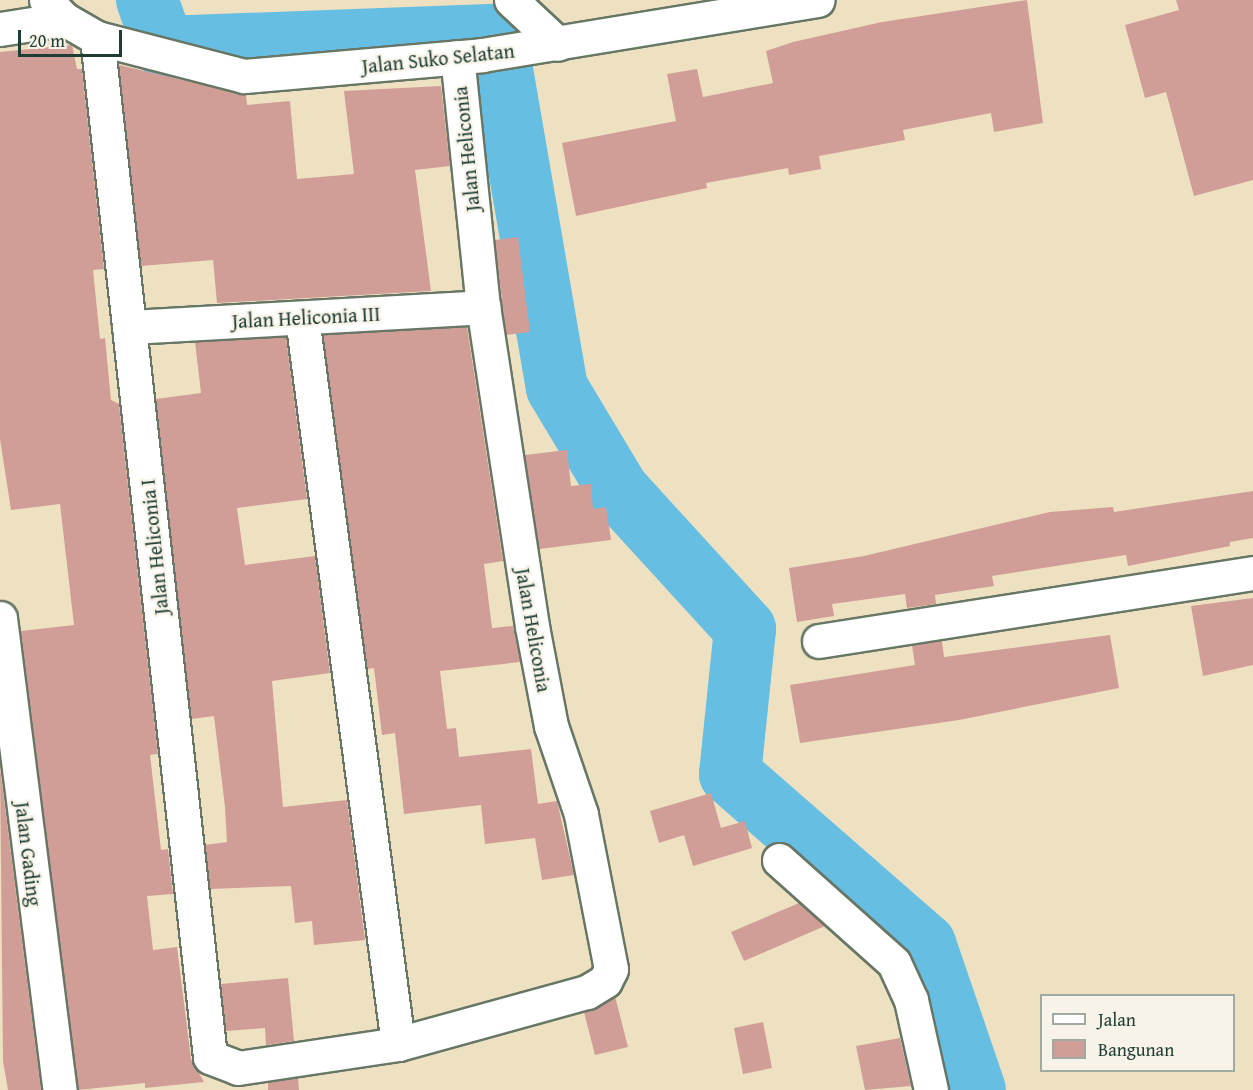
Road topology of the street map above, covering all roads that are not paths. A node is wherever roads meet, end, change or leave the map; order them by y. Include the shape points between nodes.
1 (511, 0) edge
2 (818, 0) edge
3 (55, 10) edge
4 (0, 29) edge
5 (97, 38) junction
6 (546, 46) junction
7 (469, 56) junction
8 (483, 308) junction
9 (302, 318) junction
10 (129, 327) junction
11 (1253, 573) edge
12 (0, 618) edge
13 (819, 641) dead end
14 (779, 860) dead end
15 (398, 1044) junction
16 (210, 1057) joint
17 (60, 1090) edge
18 (931, 1090) edge

1 - 6 street
2 - 6 street, Jalan Suko Selatan
3 - 4 street
3 - 5 street, Jalan Suko Selatan
5 - 7 street, Jalan Suko Selatan via 244,76
5 - 10 street, Jalan Heliconia I
6 - 7 street, Jalan Suko Selatan
7 - 8 street, Jalan Heliconia
8 - 9 street, Jalan Heliconia III
8 - 15 street, Jalan Heliconia via 549,714 581,814 611,969 605,981 587,992
9 - 10 street, Jalan Heliconia III
9 - 15 street
10 - 16 street, Jalan Heliconia I
11 - 13 street
12 - 17 street, Jalan Gading
14 - 18 street via 894,963 911,999
15 - 16 street, Jalan Heliconia via 238,1068

